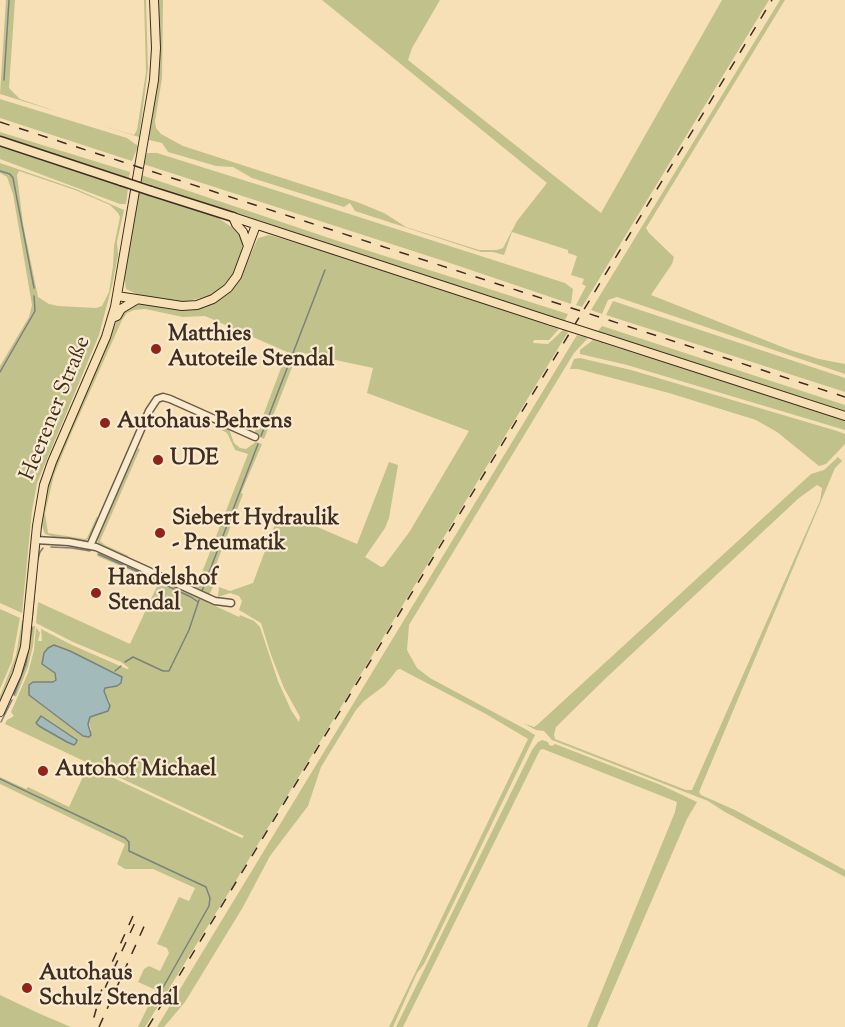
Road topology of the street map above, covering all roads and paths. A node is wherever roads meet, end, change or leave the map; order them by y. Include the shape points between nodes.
1 (154, 0) edge
2 (0, 141) edge
3 (233, 217) junction
4 (256, 225) junction
5 (248, 246) junction
6 (117, 296) junction
7 (136, 300) junction
8 (112, 318) junction
9 (845, 416) edge
10 (255, 437) dead end
11 (36, 540) junction
12 (90, 546) junction
13 (231, 603) dead end
14 (0, 712) edge

1 - 6 main road, Heerener Straße via 154,80
2 - 3 highway, bridge
3 - 4 main road
3 - 5 main road
4 - 5 main road
4 - 9 main road, bridge
5 - 7 main road via 234,280 209,301 182,306
6 - 7 main road
6 - 8 main road, Heerener Straße
7 - 8 main road
8 - 11 main road, Heerener Straße via 49,471
10 - 12 street via 170,399 157,399
11 - 12 street
11 - 14 main road, Heerener Straße via 25,647
12 - 13 street via 215,601

